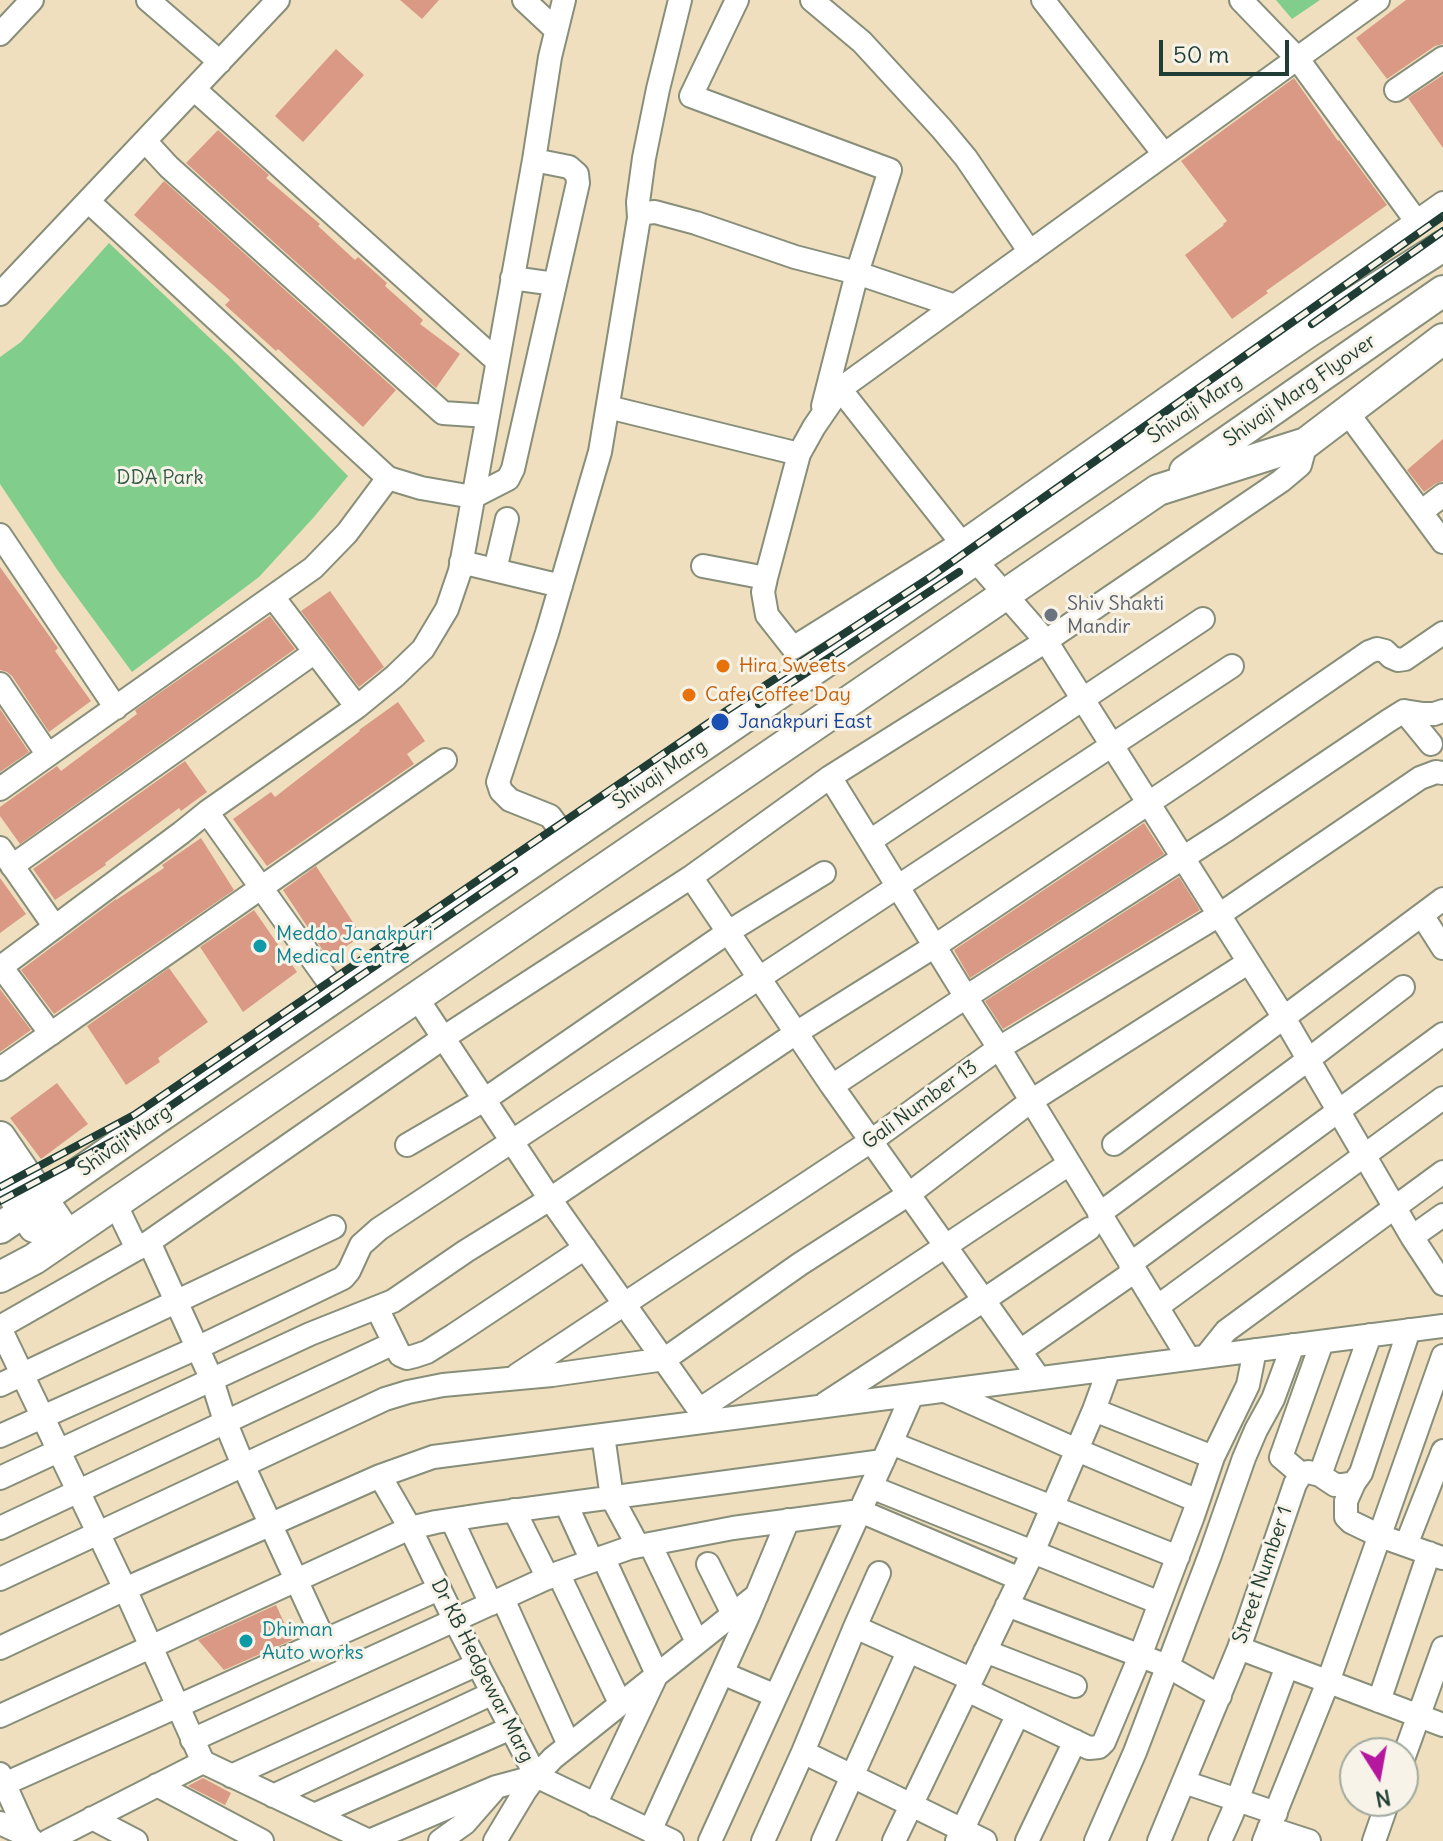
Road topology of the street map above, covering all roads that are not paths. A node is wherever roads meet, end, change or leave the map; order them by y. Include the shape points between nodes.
1 (32, 0) edge
2 (148, 0) edge
3 (278, 0) edge
4 (524, 0) edge
5 (564, 0) edge
6 (680, 0) edge
7 (737, 0) edge
8 (812, 0) edge
9 (1043, 0) edge
10 (1241, 0) edge
11 (1378, 0) edge
12 (556, 30) junction
13 (0, 34) edge
14 (1297, 58) junction
15 (1443, 58) edge
16 (220, 62) junction
17 (194, 89) junction
18 (1396, 90) dead end
19 (145, 141) junction
20 (1164, 154) junction
21 (534, 160) junction
22 (88, 201) junction
23 (1443, 203) edge
24 (639, 218) junction
25 (1417, 222) junction
26 (1443, 246) edge
27 (1030, 252) junction
28 (857, 273) junction
29 (512, 278) junction
30 (555, 284) junction
31 (1443, 291) edge
32 (0, 294) edge
33 (955, 306) junction
34 (1443, 339) edge
35 (497, 361) junction
36 (840, 389) junction
37 (608, 407) junction
38 (1347, 412) junction
39 (488, 416) junction
40 (819, 419) junction
41 (1306, 443) junction
42 (799, 454) junction
43 (388, 478) junction
44 (1158, 490) junction
45 (1443, 495) edge
46 (473, 497) junction
47 (1421, 512) junction
48 (507, 519) dead end
49 (0, 535) edge
50 (1443, 542) edge
51 (968, 551) junction
52 (461, 562) junction
53 (703, 566) dead end
54 (495, 570) junction
55 (766, 578) junction
56 (561, 586) junction
57 (1006, 594) junction
58 (273, 597) junction
59 (1203, 619) dead end
60 (1443, 633) edge
61 (1046, 641) junction
62 (315, 652) junction
63 (814, 653) junction
64 (1232, 666) dead end
65 (0, 684) edge
66 (1083, 699) junction
67 (357, 707) junction
68 (116, 708) junction
69 (1404, 711) junction
70 (1443, 711) edge
71 (1431, 744) dead end
72 (1112, 745) junction
73 (48, 755) junction
74 (445, 760) dead end
75 (1443, 773) edge
76 (830, 777) junction
77 (650, 783) junction
78 (0, 789) edge
79 (1149, 802) junction
80 (207, 812) junction
81 (677, 820) junction
82 (567, 839) junction
83 (870, 841) junction
84 (6, 857) edge
85 (1184, 857) junction
86 (824, 873) dead end
87 (691, 877) junction
88 (898, 887) junction
89 (261, 888) junction
90 (1443, 899) edge
91 (1219, 915) junction
92 (1422, 915) junction
93 (55, 927) junction
94 (728, 932) junction
95 (935, 946) junction
96 (1443, 948) edge
97 (1249, 962) junction
98 (0, 966) edge
99 (760, 978) junction
100 (1403, 987) dead end
101 (338, 995) junction
102 (966, 997) junction
103 (417, 998) junction
104 (1283, 1016) junction
105 (796, 1033) junction
106 (51, 1034) junction
107 (1443, 1034) edge
108 (443, 1038) junction
109 (999, 1048) junction
110 (1309, 1059) junction
111 (0, 1069) edge
112 (832, 1086) junction
113 (1443, 1098) edge
114 (484, 1100) junction
115 (1031, 1101) junction
116 (1339, 1111) junction
117 (0, 1137) edge
118 (871, 1141) junction
119 (512, 1142) junction
120 (1114, 1144) dead end
121 (407, 1145) dead end
122 (1366, 1156) junction
123 (1069, 1164) junction
124 (1443, 1172) edge
125 (0, 1175) edge
126 (909, 1194) junction
127 (550, 1199) junction
128 (115, 1203) junction
129 (1396, 1208) junction
130 (22, 1213) edge
131 (1443, 1215) edge
132 (1094, 1221) junction
133 (334, 1227) dead end
134 (1412, 1237) junction
135 (58, 1242) junction
136 (143, 1246) junction
137 (946, 1246) junction
138 (585, 1248) junction
139 (1133, 1267) junction
140 (0, 1277) edge
141 (1443, 1284) edge
142 (984, 1300) junction
143 (176, 1303) junction
144 (626, 1304) junction
145 (1157, 1307) junction
146 (377, 1308) junction
147 (1443, 1326) edge
148 (0, 1327) edge
149 (1409, 1330) junction
150 (1370, 1335) junction
151 (1322, 1342) junction
152 (394, 1343) junction
153 (1293, 1345) junction
154 (197, 1348) junction
155 (1255, 1350) junction
156 (1020, 1351) junction
157 (1443, 1356) edge
158 (1197, 1358) junction
159 (665, 1359) junction
160 (1109, 1369) junction
161 (22, 1374) junction
162 (513, 1378) junction
163 (1039, 1378) junction
164 (212, 1380) junction
165 (0, 1385) edge
166 (944, 1390) junction
167 (912, 1395) junction
168 (821, 1406) junction
169 (1094, 1410) junction
170 (42, 1416) junction
171 (703, 1416) junction
172 (225, 1421) junction
173 (603, 1435) junction
174 (0, 1436) edge
175 (1077, 1450) junction
176 (59, 1451) junction
177 (1443, 1451) edge
178 (887, 1452) junction
179 (1213, 1457) junction
180 (243, 1465) junction
181 (1311, 1474) junction
182 (380, 1476) junction
183 (0, 1478) edge
184 (1354, 1483) junction
185 (871, 1487) junction
186 (78, 1492) junction
187 (612, 1498) junction
188 (1198, 1501) junction
189 (566, 1504) junction
190 (1052, 1507) junction
191 (514, 1510) junction
192 (860, 1511) junction
193 (452, 1520) junction
194 (788, 1520) junction
195 (270, 1525) junction
196 (0, 1528) edge
197 (410, 1528) junction
198 (98, 1534) junction
199 (1380, 1536) junction
200 (644, 1545) junction
201 (1406, 1545) junction
202 (1033, 1552) junction
203 (1436, 1556) edge
204 (1178, 1557) junction
205 (597, 1559) junction
206 (708, 1564) dead end
207 (879, 1573) dead end
208 (553, 1576) junction
209 (0, 1579) edge
210 (1020, 1579) junction
211 (296, 1581) junction
212 (125, 1589) junction
213 (439, 1589) junction
214 (757, 1595) junction
215 (497, 1601) junction
216 (1160, 1603) junction
217 (1007, 1605) junction
218 (733, 1614) junction
219 (455, 1621) junction
220 (855, 1627) junction
221 (324, 1640) junction
222 (697, 1642) junction
223 (150, 1646) junction
224 (0, 1648) edge
225 (1239, 1648) junction
226 (1443, 1648) edge
227 (985, 1651) junction
228 (908, 1652) junction
229 (1140, 1656) junction
230 (478, 1664) junction
231 (1167, 1666) junction
232 (1287, 1666) junction
233 (722, 1673) junction
234 (657, 1674) junction
235 (1328, 1682) junction
236 (969, 1684) junction
237 (1075, 1686) dead end
238 (493, 1693) junction
239 (776, 1696) junction
240 (1220, 1696) junction
241 (1379, 1701) junction
242 (620, 1703) junction
243 (177, 1706) junction
244 (1018, 1714) junction
245 (0, 1716) edge
246 (1418, 1716) junction
247 (1443, 1725) edge
248 (511, 1728) junction
249 (1411, 1737) edge
250 (192, 1740) junction
251 (1075, 1741) junction
252 (569, 1745) junction
253 (803, 1752) junction
254 (203, 1762) junction
255 (231, 1776) junction
256 (852, 1776) junction
257 (534, 1778) junction
258 (1, 1781) edge
259 (1184, 1782) junction
260 (157, 1785) junction
261 (496, 1787) junction
262 (273, 1796) junction
263 (1237, 1800) junction
264 (595, 1805) junction
265 (911, 1805) junction
266 (314, 1815) junction
267 (1382, 1817) edge
268 (92, 1818) junction
269 (0, 1823) edge
270 (1270, 1828) edge
271 (638, 1832) edge
272 (960, 1836) edge
273 (36, 1839) edge
274 (136, 1841) edge
275 (262, 1841) edge
276 (369, 1841) edge
277 (440, 1841) edge
278 (495, 1841) edge
279 (672, 1841) edge
280 (710, 1841) edge
281 (763, 1841) edge
282 (823, 1841) edge
283 (894, 1841) edge
284 (985, 1841) edge
285 (1027, 1841) edge
286 (1096, 1841) edge
287 (1159, 1841) edge
288 (1220, 1841) edge
289 (1309, 1841) edge
290 (1374, 1841) edge

1 - 13 street
2 - 16 street
3 - 16 street
4 - 12 street
5 - 12 street
6 - 24 street via 644,158
7 - 28 street via 691,96 890,170
8 - 27 street via 862,42 941,128
9 - 20 street
10 - 14 street
11 - 14 street
12 - 21 street
14 - 20 street
14 - 25 street
15 - 18 street
16 - 17 street
17 - 19 street
17 - 35 street
19 - 22 street
19 - 39 street via 443,413
20 - 27 street
21 - 29 street
21 - 30 street via 569,167 577,174
22 - 32 street
22 - 43 street
23 - 25 street
24 - 28 street via 655,212 671,216
24 - 37 street
25 - 51 street
26 - 51 main road, Shivaji Marg
27 - 33 street
28 - 33 street
28 - 40 street
29 - 30 street
29 - 35 street
30 - 46 street via 513,469 508,479
31 - 44 main road, Shivaji Marg Flyover
33 - 36 street
34 - 38 main road
35 - 39 street
36 - 40 street
36 - 51 street
37 - 42 street
37 - 56 street
38 - 41 main road
38 - 47 street
39 - 46 street
40 - 42 street
41 - 44 main road
41 - 61 street via 1300,465 1281,481
42 - 55 street
43 - 46 street
43 - 58 street via 347,533 313,568
44 - 57 main road
45 - 47 street
46 - 52 street
47 - 50 street
48 - 54 street
49 - 68 street
51 - 57 street
51 - 63 main road, Shivaji Marg
52 - 54 street
52 - 67 street via 447,609 423,649
53 - 55 street
54 - 56 street
55 - 63 street via 767,615 793,648
56 - 82 street via 498,782 510,800 550,816
57 - 61 street
57 - 81 main road
58 - 62 street
58 - 68 street
59 - 66 street
60 - 79 street via 1405,659 1377,649 1369,652
61 - 66 street
61 - 76 street
62 - 67 street
62 - 84 street
63 - 77 main road, Shivaji Marg
64 - 72 street
65 - 73 street
66 - 72 street
66 - 83 street
67 - 80 street
68 - 73 street
69 - 70 street
69 - 71 street
69 - 85 street
72 - 79 street
72 - 88 street
73 - 78 street
74 - 89 street
75 - 91 street, Gali Number 13 via 1420,778
76 - 83 street
76 - 87 street
77 - 81 main road
77 - 82 main road, Shivaji Marg
79 - 85 street
79 - 95 street
80 - 89 street
80 - 93 street
81 - 103 main road
82 - 101 main road, Shivaji Marg
83 - 88 street
84 - 93 street
85 - 91 street
85 - 102 street
86 - 94 street
87 - 94 street
87 - 108 street
88 - 95 street
88 - 99 street
89 - 101 street
89 - 106 street
90 - 92 street
91 - 97 street
91 - 109 street, Gali Number 13
92 - 96 street
92 - 104 street
93 - 98 street
94 - 99 street
94 - 114 street
95 - 102 street
95 - 105 street
97 - 104 street
97 - 115 street
98 - 106 street
99 - 105 street
99 - 119 street
100 - 110 street
101 - 130 main road, Shivaji Marg
102 - 109 street
102 - 112 street
103 - 108 street
103 - 128 main road
104 - 110 street
104 - 120 street
105 - 112 street
105 - 127 street
106 - 111 street
107 - 116 street
108 - 114 street
108 - 136 street
109 - 115 street
109 - 118 street, Gali Number 13
110 - 116 street
110 - 132 street
112 - 118 street
113 - 122 street
114 - 119 street
114 - 121 street
115 - 123 street
115 - 126 street
116 - 122 street
116 - 139 street
117 - 130 main road
118 - 126 street
118 - 144 street, Gali Number 13
119 - 127 street
119 - 154 street via 379,1229 361,1245 343,1278
122 - 129 street
122 - 145 street
123 - 132 street
123 - 137 street
124 - 129 street
125 - 130 main road
126 - 137 street
126 - 159 street
127 - 138 street
127 - 146 street
128 - 135 main road
128 - 136 street
129 - 134 street
129 - 158 street via 1226,1331
130 - 135 main road
131 - 134 street
132 - 139 street
132 - 142 street
133 - 143 street
134 - 141 street
135 - 140 main road
136 - 143 street
136 - 148 street
137 - 142 street
137 - 171 street
138 - 144 street
138 - 152 street via 427,1352 407,1358
139 - 145 street
139 - 156 street
142 - 156 street
142 - 168 street
143 - 154 street
143 - 161 street
144 - 159 street
144 - 162 street, Gali Number 13
145 - 158 street
146 - 152 street
146 - 164 street
147 - 149 street
148 - 161 street
149 - 150 street
149 - 184 street
150 - 151 street
150 - 181 street, Street Number 1
151 - 153 street
151 - 181 street via 1281,1457
152 - 172 street
153 - 155 street
153 - 231 street via 1244,1458
154 - 164 street
154 - 170 street
155 - 158 street
155 - 179 street via 1248,1385
156 - 163 street
157 - 199 street
158 - 160 street
159 - 162 street
159 - 171 street
160 - 163 street
160 - 169 street
161 - 165 street
161 - 170 street
162 - 180 street via 443,1385 385,1399
163 - 166 street
164 - 172 street
164 - 176 street
166 - 167 street
166 - 175 street
167 - 168 street
167 - 178 street
168 - 171 street
169 - 175 street
169 - 179 street
170 - 174 street
170 - 176 street
171 - 173 street
172 - 180 street
172 - 186 street
173 - 182 street via 433,1457
173 - 187 street
175 - 188 street
175 - 190 street
176 - 183 street
176 - 186 street
177 - 201 street
178 - 185 street
178 - 187 street
178 - 190 street
179 - 188 street
180 - 195 street
180 - 198 street
181 - 184 street via 1335,1485
181 - 225 street, Street Number 1 via 1295,1484
182 - 195 street
182 - 197 street, Dr KB Hedgewar Marg
184 - 199 street via 1346,1517
185 - 192 street
185 - 202 street
186 - 196 street
186 - 198 street
187 - 189 street
187 - 200 street
188 - 204 street
189 - 191 street
189 - 205 street
190 - 202 street
190 - 204 street
191 - 193 street
191 - 208 street
192 - 194 street
192 - 210 street
192 - 239 street
193 - 197 street
193 - 215 street
194 - 200 street
194 - 214 street
195 - 211 street
195 - 212 street
197 - 211 street
197 - 213 street, Dr KB Hedgewar Marg
198 - 209 street
198 - 212 street
199 - 201 street
199 - 235 street
200 - 205 street
200 - 222 street
201 - 203 street
202 - 210 street
202 - 216 street
203 - 241 street
204 - 216 street
205 - 208 street
205 - 234 street
206 - 218 street
207 - 220 street
208 - 215 street
208 - 242 street
210 - 217 street
211 - 221 street
211 - 223 street
212 - 223 street
212 - 224 street
213 - 219 street, Dr KB Hedgewar Marg
213 - 221 street
214 - 218 street
214 - 233 street
215 - 219 street
215 - 252 street
216 - 229 street
217 - 227 street
217 - 229 street
218 - 222 street
219 - 230 street, Dr KB Hedgewar Marg
219 - 250 street
220 - 228 street
220 - 253 street
221 - 243 street
222 - 234 street
223 - 243 street
223 - 245 street
225 - 232 street
225 - 240 street, Street Number 1
226 - 246 street
227 - 236 street
227 - 237 street
228 - 236 street
228 - 256 street
229 - 231 street
229 - 251 street via 1104,1742 1089,1748
230 - 238 street, Dr KB Hedgewar Marg
230 - 255 street
231 - 240 street
231 - 286 street
232 - 235 street
232 - 263 street
233 - 239 street
233 - 271 street
234 - 242 street
234 - 264 street
235 - 241 street
235 - 270 street
236 - 244 street
236 - 265 street
238 - 248 street, Dr KB Hedgewar Marg
238 - 262 street
239 - 280 street
240 - 259 street, Street Number 1
241 - 246 street
242 - 252 street
243 - 250 street
243 - 258 street
244 - 251 street
244 - 272 street
246 - 247 street
246 - 249 street
248 - 257 street, Dr KB Hedgewar Marg
248 - 266 street
250 - 254 street
251 - 285 street
252 - 257 street
253 - 256 street
253 - 281 street
254 - 255 street
254 - 260 street
255 - 262 street
256 - 265 street
256 - 282 street
257 - 261 street
257 - 264 street, Dr KB Hedgewar Marg
257 - 278 street
258 - 273 street
259 - 263 street
259 - 287 street, Street Number 1
260 - 268 street
260 - 275 street
261 - 276 street
261 - 277 street via 465,1823
262 - 266 street
263 - 270 street
263 - 288 street
264 - 271 street, Dr KB Hedgewar Marg
265 - 272 street
265 - 283 street
266 - 276 street
267 - 290 street
268 - 273 street
268 - 274 street
269 - 273 street
270 - 289 street
271 - 279 street, Dr KB Hedgewar Marg
272 - 284 street

